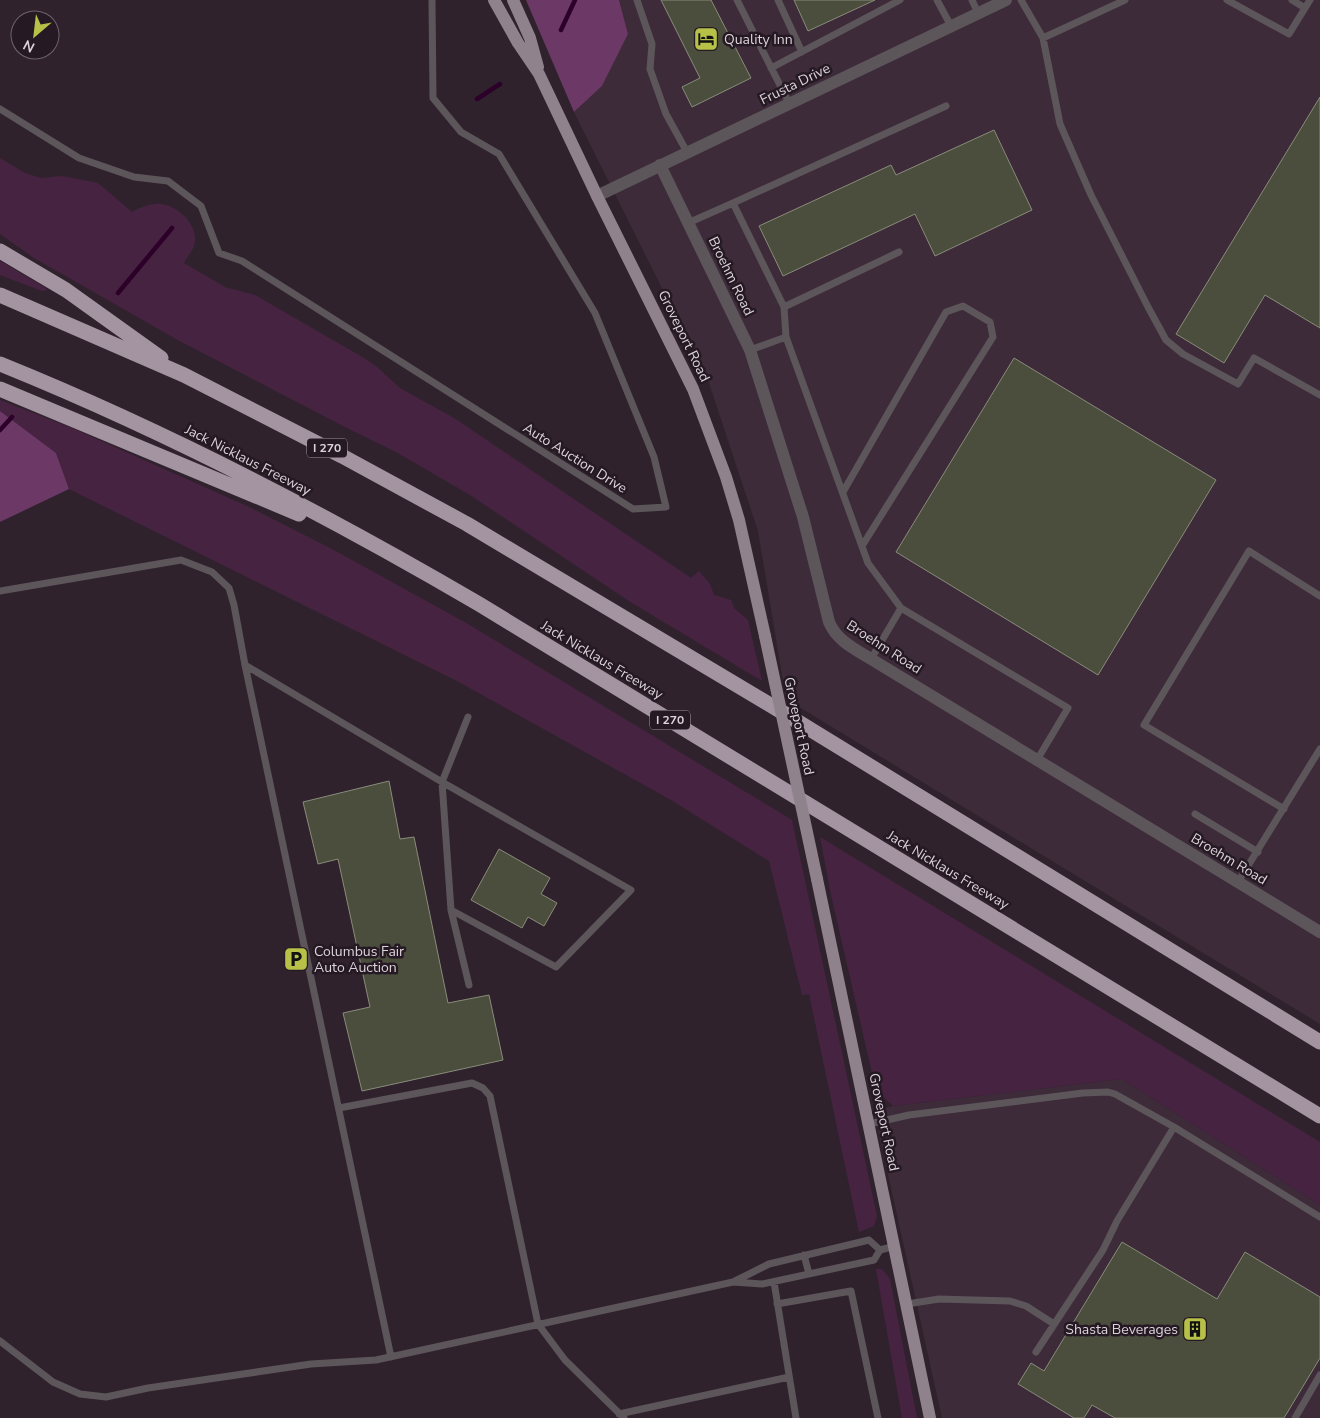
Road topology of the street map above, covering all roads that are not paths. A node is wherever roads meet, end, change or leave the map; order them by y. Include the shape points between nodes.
1 (432, 0) edge
2 (494, 0) edge
3 (513, 0) edge
4 (637, 0) edge
5 (737, 0) edge
6 (778, 0) edge
7 (900, 0) edge
8 (937, 0) edge
9 (972, 0) edge
10 (1006, 0) edge
11 (1022, 0) edge
12 (1125, 0) edge
13 (1228, 0) edge
14 (1292, 0) edge
15 (1310, 0) edge
16 (1305, 8) junction
17 (978, 13) junction
18 (951, 26) junction
19 (1043, 38) junction
20 (802, 52) junction
21 (772, 68) junction
22 (539, 74) junction
23 (789, 103) junction
24 (946, 106) dead end
25 (0, 109) edge
26 (686, 152) junction
27 (660, 165) junction
28 (597, 196) junction
29 (733, 203) junction
30 (688, 223) junction
31 (0, 251) edge
32 (899, 252) dead end
33 (0, 295) edge
34 (784, 307) junction
35 (786, 337) junction
36 (750, 350) junction
37 (0, 364) edge
38 (184, 375) junction
39 (0, 389) edge
40 (1320, 395) edge
41 (843, 492) junction
42 (862, 546) junction
43 (388, 551) junction
44 (0, 591) edge
45 (1320, 596) edge
46 (901, 608) junction
47 (871, 659) junction
48 (245, 665) junction
49 (468, 717) dead end
50 (1320, 749) edge
51 (1038, 760) junction
52 (442, 782) junction
53 (1284, 809) junction
54 (1195, 814) dead end
55 (1258, 852) junction
56 (1238, 882) junction
57 (451, 910) junction
58 (1320, 932) edge
59 (469, 985) dead end
60 (1320, 1042) edge
61 (339, 1108) junction
62 (1320, 1116) edge
63 (869, 1124) junction
64 (1174, 1127) junction
65 (1320, 1217) edge
66 (895, 1246) junction
67 (880, 1250) junction
68 (804, 1255) junction
69 (809, 1274) junction
70 (734, 1282) junction
71 (774, 1282) junction
72 (777, 1304) junction
73 (906, 1304) junction
74 (538, 1324) junction
75 (1054, 1324) junction
76 (0, 1341) edge
77 (1036, 1352) dead end
78 (391, 1357) junction
79 (1320, 1375) edge
80 (789, 1377) junction
81 (621, 1416) edge
82 (796, 1418) edge
83 (878, 1418) edge
84 (930, 1418) edge
85 (1295, 1418) edge

1 - 25 lane, Auto Auction Drive via 433,98 461,132 499,154 595,313 654,457 666,507 633,509 242,261 219,253 201,206 168,181 134,177 79,158
2 - 22 main road, Groveport Road
3 - 22 main road, Groveport Road via 530,38
4 - 26 lane via 652,44 650,69 666,114
5 - 21 lane
6 - 20 lane
7 - 20 lane
8 - 18 lane
9 - 17 lane
10 - 17 street, Frusta Drive
11 - 19 lane
12 - 19 lane
13 - 16 lane via 1289,34
14 - 16 lane
15 - 16 lane
17 - 18 street, Frusta Drive
18 - 23 street, Frusta Drive
19 - 40 lane via 1060,124 1091,195 1166,340 1183,354 1238,384 1254,358
20 - 21 lane
21 - 23 lane
22 - 28 main road, Groveport Road
23 - 26 street, Frusta Drive
24 - 29 lane
26 - 27 street, Frusta Drive
27 - 28 street, Frusta Drive
27 - 30 street, Broehm Road
28 - 63 main road, Groveport Road, bridge via 693,389 741,527
29 - 30 lane
29 - 34 lane
30 - 36 street, Broehm Road
31 - 38 highway via 66,290
32 - 34 lane
33 - 38 highway, I 270
34 - 35 lane
35 - 36 lane
35 - 41 lane
36 - 47 street, Broehm Road via 804,518 829,622 841,639
37 - 43 highway, Jack Nicklaus Freeway / I 270 via 244,475
38 - 60 highway, I 270 via 467,524 782,712
39 - 43 highway
41 - 42 lane
41 - 42 lane via 946,312 963,306 990,322 993,337
42 - 46 lane via 868,562
43 - 62 highway, Jack Nicklaus Freeway / I 270
44 - 48 lane via 181,560 212,572 229,588
45 - 53 lane via 1249,551 1144,725
46 - 47 lane
46 - 51 lane via 1068,708
47 - 51 street, Broehm Road
48 - 52 lane
48 - 61 lane
49 - 52 lane
50 - 53 lane
51 - 56 street, Broehm Road
52 - 57 lane
52 - 57 lane via 631,890 556,967
53 - 55 lane
54 - 55 lane
55 - 56 lane
56 - 58 street, Broehm Road
57 - 59 lane
61 - 74 lane via 472,1083 483,1088 490,1096
61 - 78 lane
63 - 64 lane via 908,1115 1102,1092 1115,1094
63 - 66 main road, Groveport Road
64 - 65 lane
64 - 75 lane via 1103,1250
66 - 67 lane
66 - 73 main road, Groveport Road
67 - 68 lane via 869,1240
67 - 69 lane via 874,1260
68 - 69 lane
68 - 70 lane via 769,1264
69 - 71 lane
70 - 71 lane
70 - 74 lane
71 - 72 lane
72 - 80 lane
72 - 83 lane via 851,1292
73 - 75 lane via 939,1299 1010,1300
73 - 84 main road, Groveport Road
74 - 78 lane
74 - 81 lane via 565,1360
75 - 77 lane
76 - 78 lane via 53,1382 80,1394 106,1397 311,1364
79 - 85 lane
80 - 81 lane
80 - 82 lane

